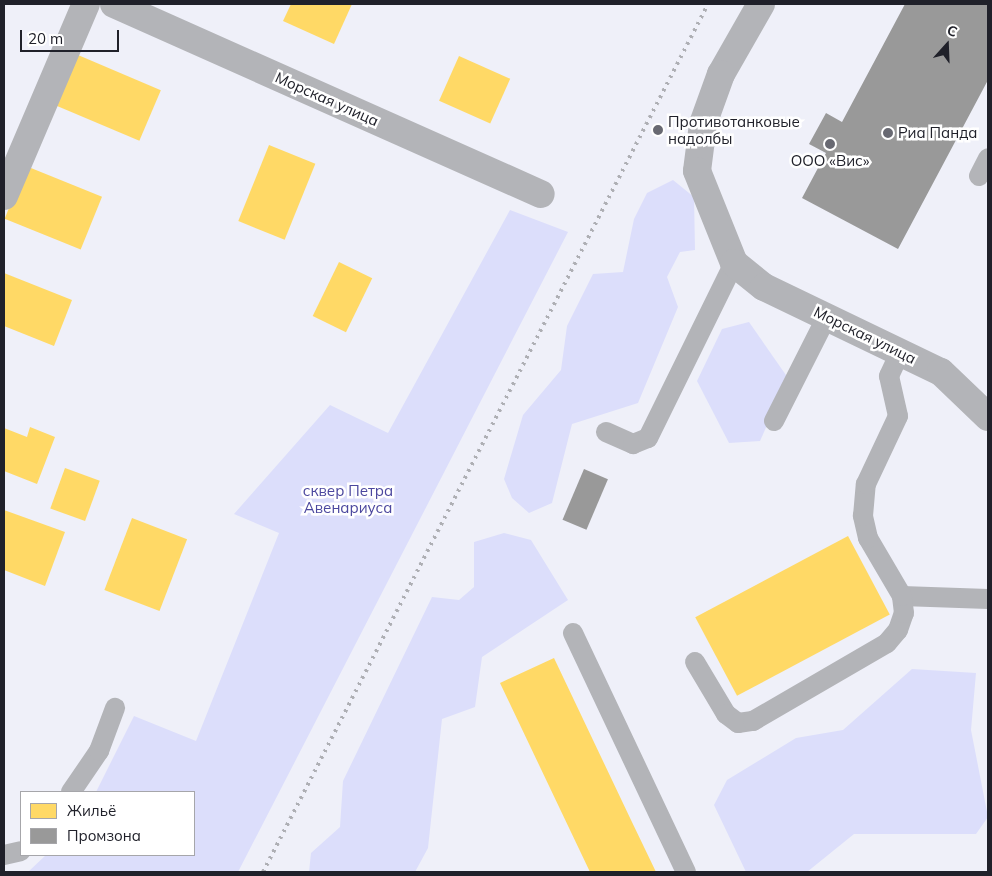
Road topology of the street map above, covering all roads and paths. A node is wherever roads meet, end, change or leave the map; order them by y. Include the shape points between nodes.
1 (86, 4) edge
2 (114, 4) edge
3 (761, 4) edge
4 (541, 194) dead end
5 (4, 196) edge
6 (734, 263) junction
7 (828, 316) junction
8 (901, 350) junction
9 (988, 417) edge
10 (774, 421) dead end
11 (606, 432) dead end
12 (902, 596) junction
13 (988, 598) edge
14 (573, 633) dead end
15 (695, 662) dead end
16 (115, 708) dead end
17 (72, 791) edge
18 (20, 851) edge
19 (4, 855) edge
20 (686, 872) edge

1 - 5 street
2 - 4 street, Морская улица
3 - 6 street via 721,74 703,124 696,171
6 - 7 street, Морская улица via 764,287
6 - 11 lane via 648,438 633,444
7 - 8 street, Морская улица
7 - 10 lane
8 - 9 street, Морская улица via 948,377
8 - 12 lane via 889,376 898,416 866,484 864,516 868,538
12 - 13 lane
12 - 15 lane via 904,613 887,643 754,722 738,723 726,714
14 - 20 lane
16 - 17 lane via 99,751
18 - 19 lane

